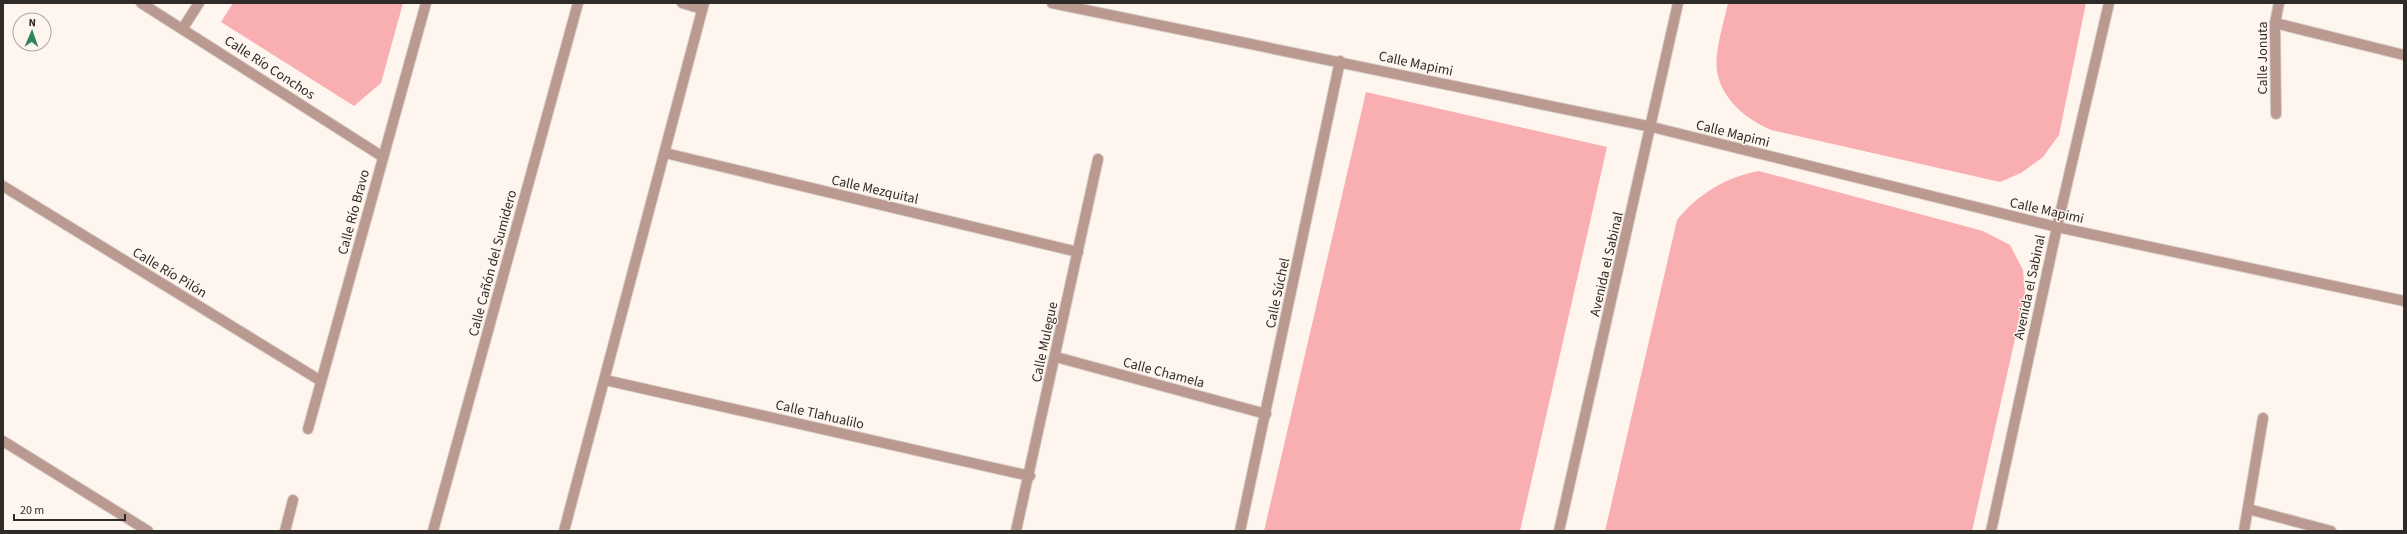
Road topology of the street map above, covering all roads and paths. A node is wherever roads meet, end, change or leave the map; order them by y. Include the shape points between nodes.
1 (141, 3) edge
2 (199, 3) edge
3 (426, 3) edge
4 (578, 3) edge
5 (682, 3) edge
6 (1052, 3) edge
7 (1678, 3) edge
8 (2109, 3) edge
9 (2279, 3) edge
10 (703, 6) edge
11 (2275, 23) junction
12 (183, 28) junction
13 (2404, 55) edge
14 (1340, 62) junction
15 (2276, 114) dead end
16 (1652, 127) junction
17 (665, 154) junction
18 (383, 157) junction
19 (1098, 159) dead end
20 (3, 186) edge
21 (2057, 227) junction
22 (1078, 252) junction
23 (2404, 301) edge
24 (1056, 357) junction
25 (605, 380) junction
26 (322, 381) junction
27 (1266, 414) junction
28 (2263, 418) dead end
29 (308, 429) dead end
30 (3, 441) edge
31 (1030, 476) junction
32 (293, 500) dead end
33 (2248, 509) junction
34 (146, 530) edge
35 (285, 531) edge
36 (433, 531) edge
37 (564, 531) edge
38 (1016, 531) edge
39 (1240, 531) edge
40 (1559, 531) edge
41 (1991, 531) edge
42 (2244, 531) edge
43 (2331, 531) edge

1 - 12 street, Calle Río Conchos
2 - 12 street
3 - 18 street, Calle Río Bravo
4 - 36 street, Calle Cañón del Sumidero
5 - 10 street
6 - 14 street, Calle Mapimi
7 - 16 street, Avenida el Sabinal
8 - 21 street, Avenida el Sabinal
9 - 11 street, Calle Jonuta
10 - 17 street
11 - 13 street
11 - 15 street, Calle Jonuta
12 - 18 street, Calle Río Conchos
14 - 16 street, Calle Mapimi
14 - 27 street, Calle Súchel
16 - 21 street, Calle Mapimi
16 - 40 street, Avenida el Sabinal
17 - 22 street, Calle Mezquital
17 - 25 street
18 - 26 street, Calle Río Bravo
19 - 22 street, Calle Mulegue
20 - 26 street, Calle Río Pilón
21 - 23 street, Calle Mapimi
21 - 41 street, Avenida el Sabinal
22 - 24 street, Calle Mulegue
24 - 27 street, Calle Chamela
24 - 31 street, Calle Mulegue
25 - 31 street, Calle Tlahualilo
25 - 37 street
26 - 29 street, Calle Río Bravo
27 - 39 street, Calle Súchel
28 - 33 street
30 - 34 street
31 - 38 street, Calle Mulegue
32 - 35 street
33 - 42 street
33 - 43 street

